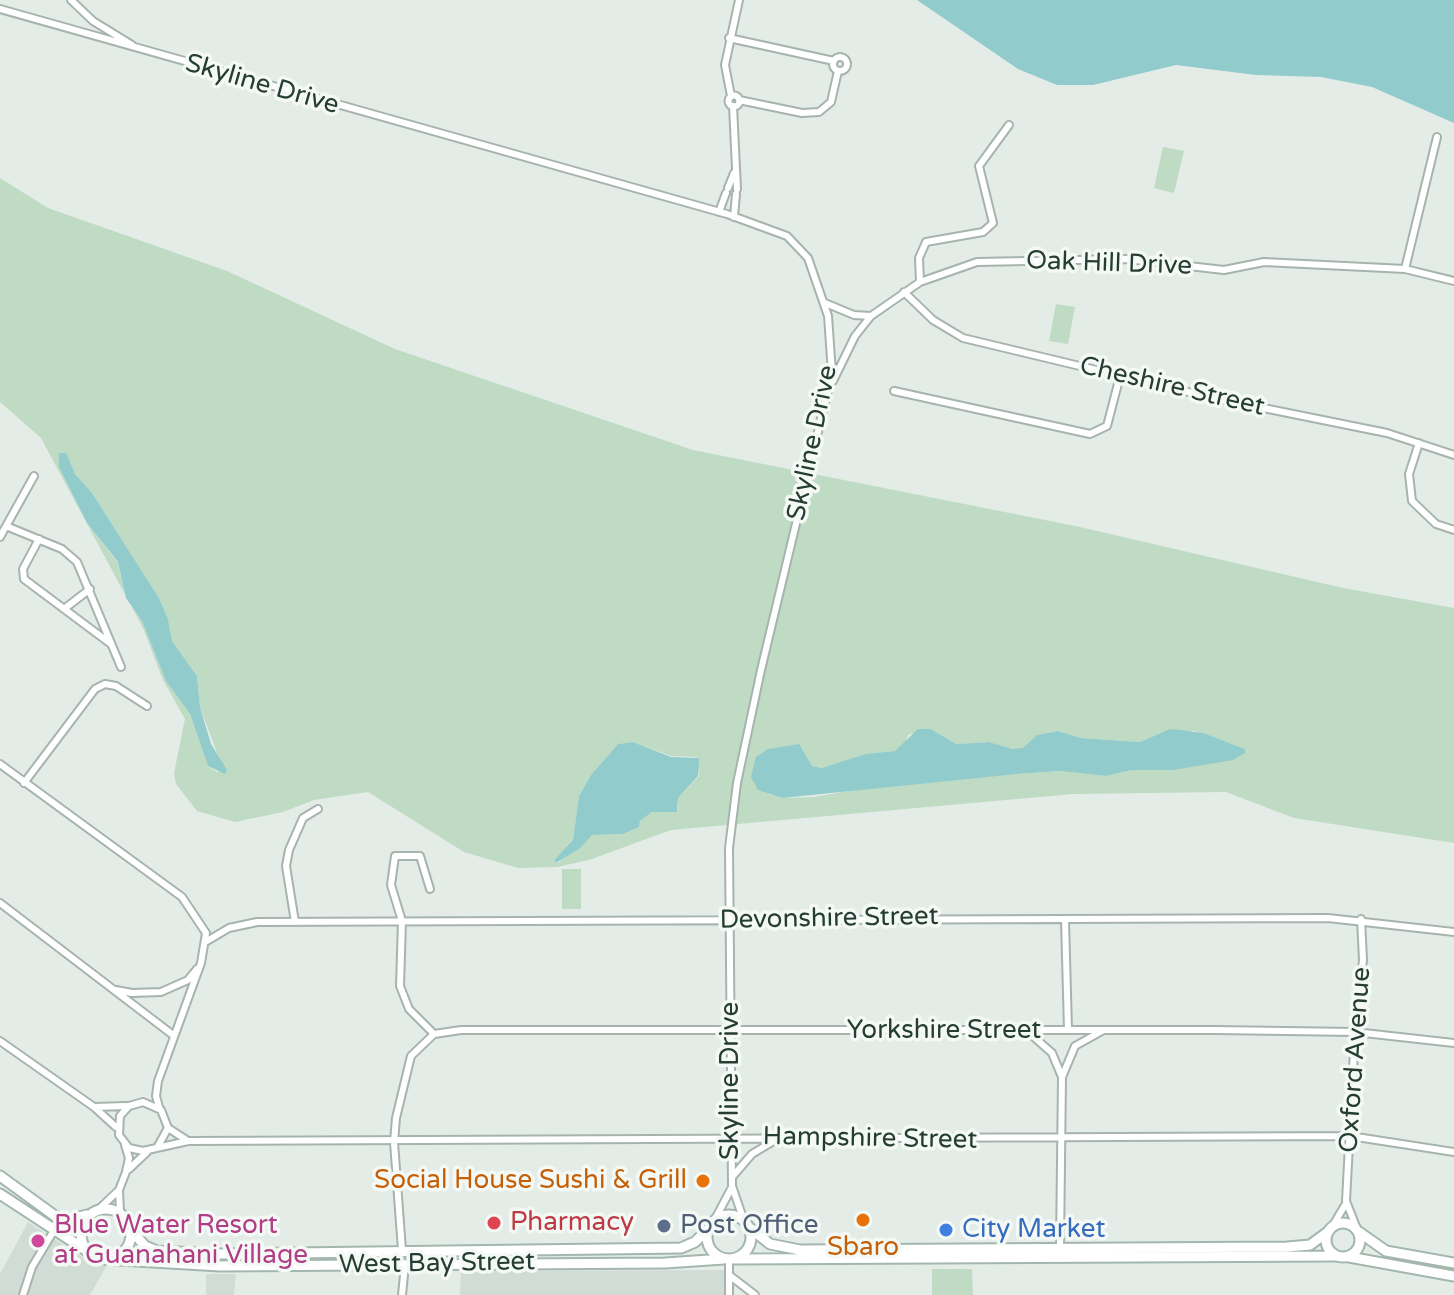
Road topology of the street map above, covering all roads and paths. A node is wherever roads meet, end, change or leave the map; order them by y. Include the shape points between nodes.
1 (71, 0) edge
2 (739, 0) edge
3 (0, 9) edge
4 (729, 38) junction
5 (150, 54) junction
6 (834, 61) junction
7 (838, 71) junction
8 (731, 96) junction
9 (739, 100) junction
10 (733, 106) junction
11 (1009, 125) dead end
12 (1437, 137) dead end
13 (734, 173) junction
14 (719, 212) junction
15 (734, 217) junction
16 (1405, 269) junction
17 (1454, 281) edge
18 (920, 282) junction
19 (904, 292) junction
20 (825, 303) junction
21 (871, 316) junction
22 (1120, 376) junction
23 (829, 390) junction
24 (894, 391) dead end
25 (1419, 443) junction
26 (1454, 455) edge
27 (34, 476) dead end
28 (6, 526) junction
29 (1454, 530) edge
30 (0, 537) edge
31 (39, 539) junction
32 (90, 589) junction
33 (64, 609) junction
34 (112, 645) junction
35 (121, 667) dead end
36 (147, 706) dead end
37 (0, 764) edge
38 (24, 783) junction
39 (318, 809) dead end
40 (430, 889) dead end
41 (0, 903) edge
42 (1361, 919) junction
43 (1065, 920) junction
44 (402, 921) junction
45 (730, 921) junction
46 (295, 922) junction
47 (1454, 932) edge
48 (207, 941) junction
49 (201, 963) junction
50 (114, 989) junction
51 (730, 1029) junction
52 (1105, 1029) junction
53 (1026, 1030) junction
54 (1068, 1030) junction
55 (1355, 1032) junction
56 (434, 1034) junction
57 (173, 1035) junction
58 (0, 1041) edge
59 (1454, 1043) edge
60 (1062, 1077) junction
61 (158, 1081) junction
62 (132, 1104) junction
63 (94, 1107) junction
64 (161, 1110) junction
65 (168, 1128) junction
66 (119, 1135) junction
67 (731, 1136) junction
68 (1350, 1136) junction
69 (775, 1140) junction
70 (1061, 1140) junction
71 (188, 1141) junction
72 (394, 1142) junction
73 (125, 1145) junction
74 (154, 1148) junction
75 (1454, 1152) edge
76 (126, 1172) junction
77 (0, 1176) edge
78 (732, 1177) junction
79 (732, 1186) junction
80 (119, 1190) junction
81 (0, 1194) edge
82 (1346, 1201) junction
83 (95, 1211) junction
84 (120, 1213) junction
85 (711, 1224) junction
86 (747, 1224) junction
87 (1330, 1229) junction
88 (131, 1230) junction
89 (1358, 1230) junction
90 (53, 1232) junction
91 (1060, 1247) junction
92 (402, 1250) junction
93 (87, 1251) junction
94 (1336, 1256) junction
95 (1349, 1257) junction
96 (102, 1259) junction
97 (729, 1259) junction
98 (1454, 1263) edge
99 (405, 1265) junction
100 (729, 1275) junction
101 (1454, 1276) edge
102 (23, 1295) edge
103 (402, 1295) edge
104 (729, 1295) edge
105 (755, 1295) edge

1 - 5 street via 103,27
2 - 4 street
3 - 5 street, Skyline Drive
4 - 6 street
4 - 8 street via 725,65
5 - 14 street, Skyline Drive
6 - 7 street
6 - 7 street via 841,57 846,62
7 - 9 street via 831,102 819,112
8 - 9 street
8 - 10 street via 728,102
9 - 10 street
10 - 13 street
11 - 18 street via 979,166 993,223 983,232 926,242 919,258
12 - 16 street
13 - 14 street
13 - 15 street
14 - 15 street, Skyline Drive
15 - 20 street, Skyline Drive via 778,231 801,249
16 - 17 street, Oak Hill Drive
16 - 18 street, Oak Hill Drive via 1264,262 1224,270 1127,259 1015,260 977,262
18 - 19 street, Oak Hill Drive
19 - 21 street, Oak Hill Drive
19 - 22 street, Cheshire Street via 933,320 963,338
20 - 21 street
20 - 23 street, Skyline Drive via 832,351
21 - 23 street, Oak Hill Drive via 855,336
22 - 24 street via 1107,426 1090,434
22 - 25 street, Cheshire Street
23 - 45 street, Skyline Drive via 737,783 729,848
25 - 26 street, Cheshire Street
25 - 29 street via 1409,474 1412,501 1436,524
27 - 28 street
28 - 30 street
28 - 31 street
31 - 32 street via 70,555
31 - 33 street via 22,574
32 - 33 street
32 - 34 street
33 - 34 street
34 - 35 street
36 - 38 street via 116,686 95,689
37 - 38 street
38 - 48 street via 182,897
39 - 46 street via 303,818 289,850 286,866
40 - 44 street via 420,856 395,856 392,893
41 - 50 street
42 - 43 street, Devonshire Street
42 - 47 street, Devonshire Street
42 - 55 street, Oxford Avenue via 1363,960
43 - 45 street, Devonshire Street
43 - 54 street
44 - 45 street, Devonshire Street
44 - 46 street, Devonshire Street
44 - 56 street via 399,974 404,997
45 - 51 street, Skyline Drive
46 - 48 street, Devonshire Street via 242,924
48 - 49 street
49 - 50 street via 188,980 161,992
49 - 57 street
50 - 57 street
51 - 53 street, Yorkshire Street
51 - 56 street, Yorkshire Street
51 - 67 street, Skyline Drive
52 - 54 street, Yorkshire Street
52 - 55 street, Yorkshire Street
52 - 60 street via 1075,1046
53 - 54 street, Yorkshire Street
53 - 60 street via 1052,1053
55 - 59 street, Yorkshire Street
55 - 68 street, Oxford Avenue
56 - 72 street via 411,1056
57 - 61 street
58 - 63 street
60 - 70 street
61 - 62 street
61 - 64 street
62 - 63 street
62 - 64 street
62 - 66 street via 120,1116
63 - 66 street
64 - 65 street
65 - 71 street
65 - 74 street
66 - 73 street
67 - 69 street, Hampshire Street
67 - 72 street, Hampshire Street
67 - 78 street, Skyline Drive
68 - 70 street, Hampshire Street
68 - 75 street, Hampshire Street
68 - 82 street, Oxford Avenue
69 - 70 street, Hampshire Street
69 - 78 street via 752,1154
70 - 91 street
71 - 72 street, Hampshire Street
71 - 74 street, Hampshire Street
72 - 92 street
73 - 74 street
73 - 76 street
74 - 76 street
76 - 80 street
77 - 83 main road via 61,1218
78 - 79 street, Skyline Drive
79 - 85 street, Skyline Drive
79 - 86 street, Skyline Drive
80 - 83 street
80 - 84 street
81 - 90 main road
82 - 87 street, Oxford Avenue
82 - 89 street, Oxford Avenue
83 - 84 main road
83 - 93 main road via 83,1222 80,1234
84 - 88 main road
85 - 86 main road via 729,1215
85 - 92 main road, West Bay Street via 695,1242 681,1248
85 - 97 main road via 709,1247
86 - 91 main road via 770,1244 800,1250
86 - 97 main road via 749,1249
87 - 89 main road via 1345,1223
87 - 91 main road via 1310,1245 1287,1247
87 - 94 main road via 1327,1245
88 - 92 main road, West Bay Street via 145,1246 178,1254
88 - 96 main road via 124,1252
89 - 95 main road via 1359,1248
89 - 98 main road via 1386,1251
90 - 93 main road
90 - 102 street
93 - 96 main road
94 - 95 main road
94 - 97 main road, West Bay Street
95 - 101 main road
96 - 99 main road, West Bay Street via 220,1266
97 - 99 main road, West Bay Street
97 - 100 street
99 - 103 street
100 - 104 street
100 - 105 street

